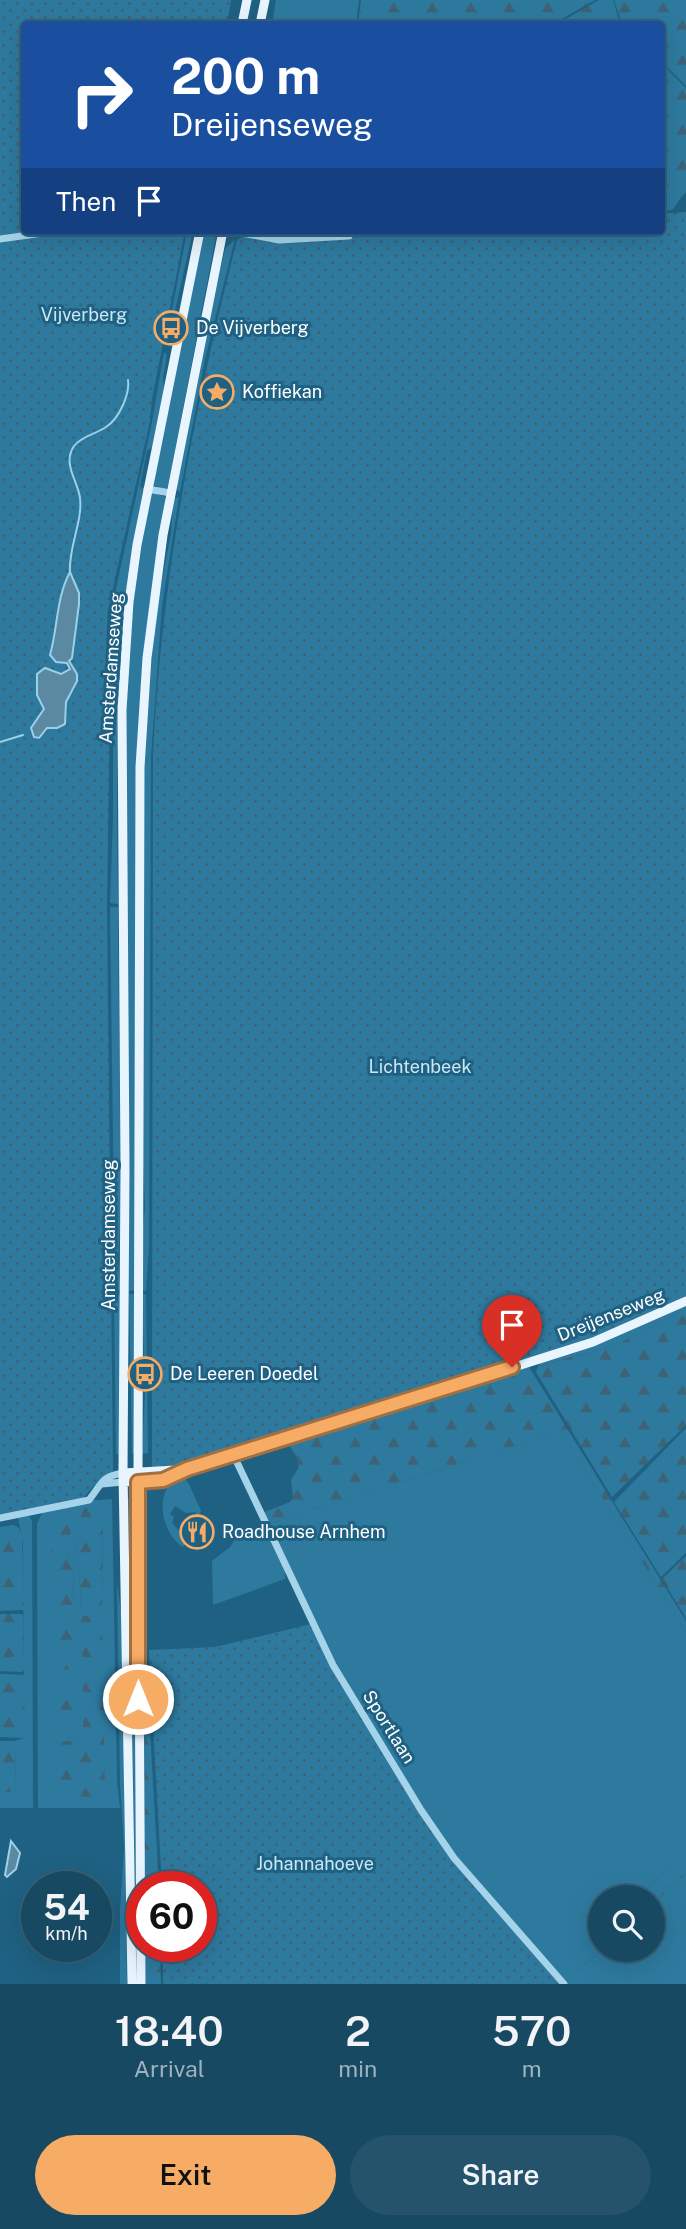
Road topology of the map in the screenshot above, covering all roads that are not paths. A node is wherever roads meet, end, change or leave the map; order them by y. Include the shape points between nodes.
1 (247, 0) edge
2 (265, 0) edge
3 (243, 21) edge
4 (261, 21) edge
5 (28, 235) edge
6 (199, 235) edge
7 (222, 235) edge
8 (252, 235) edge
9 (349, 236) dead end
10 (0, 239) edge
11 (147, 489) junction
12 (171, 493) junction
13 (686, 1301) edge
14 (234, 1456) junction
15 (138, 1477) junction
16 (123, 1478) junction
17 (0, 1517) edge
18 (132, 1984) edge
19 (141, 1984) edge
20 (564, 1984) edge

1 - 3 main road
2 - 4 main road
5 - 10 street
6 - 11 main road, Amsterdamseweg
7 - 12 main road, Amsterdamseweg
8 - 9 street via 279,240
11 - 12 street
11 - 16 main road, Amsterdamseweg via 129,602 121,710
12 - 15 main road, Amsterdamseweg via 150,632 140,767
13 - 14 main road, Dreijenseweg via 593,1342
14 - 15 main road, Dreijenseweg
14 - 20 street, Sportlaan via 333,1665 414,1799 454,1858
15 - 16 main road, Dreijenseweg
15 - 19 main road, Amsterdamseweg
16 - 17 street via 110,1476 89,1500
16 - 18 main road, Amsterdamseweg

